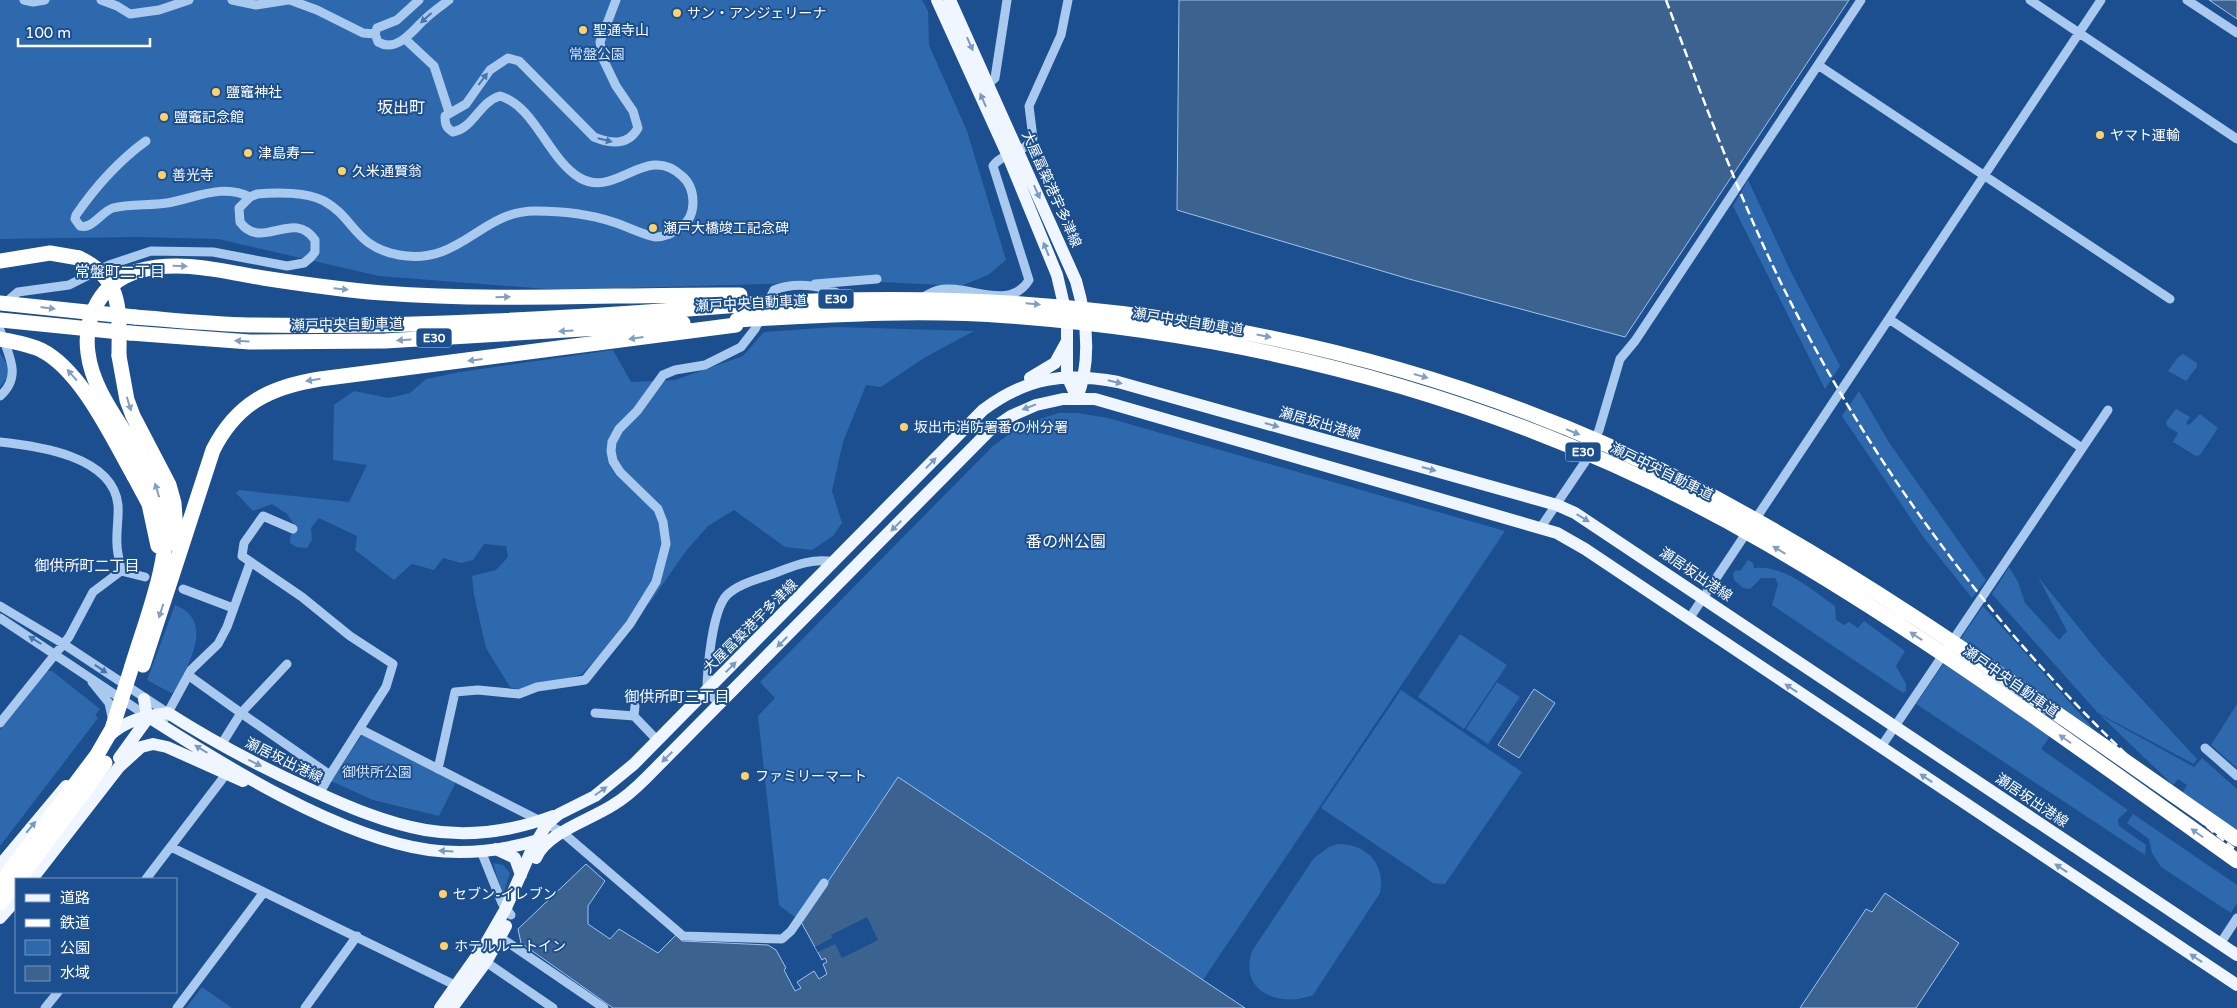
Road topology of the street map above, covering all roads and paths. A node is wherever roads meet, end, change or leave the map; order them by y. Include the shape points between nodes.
1 (24, 0) edge
2 (45, 0) edge
3 (101, 0) edge
4 (189, 0) edge
5 (232, 0) edge
6 (289, 0) edge
7 (419, 0) edge
8 (449, 0) edge
9 (616, 0) edge
10 (937, 0) edge
11 (950, 0) edge
12 (1007, 0) edge
13 (1068, 0) edge
14 (1861, 0) edge
15 (2030, 0) edge
16 (2101, 0) edge
17 (2186, 0) edge
18 (2079, 33) junction
19 (2237, 33) edge
20 (374, 34) junction
21 (405, 39) junction
22 (1818, 65) junction
23 (988, 84) junction
24 (449, 112) junction
25 (2237, 139) edge
26 (146, 141) dead end
27 (1014, 153) junction
28 (1984, 176) junction
29 (250, 197) junction
30 (0, 261) edge
31 (877, 279) dead end
32 (808, 284) junction
33 (2170, 299) dead end
34 (740, 300) junction
35 (0, 303) edge
36 (0, 310) edge
37 (1889, 319) junction
38 (0, 320) edge
39 (737, 322) junction
40 (0, 330) edge
41 (1068, 333) junction
42 (0, 339) edge
43 (1067, 376) junction
44 (1085, 377) junction
45 (0, 396) edge
46 (1077, 398) junction
47 (983, 410) junction
48 (2108, 410) dead end
49 (0, 442) edge
50 (2082, 448) junction
51 (896, 499) junction
52 (1557, 505) junction
53 (910, 512) junction
54 (1541, 527) junction
55 (293, 529) dead end
56 (834, 562) junction
57 (250, 563) junction
58 (176, 564) junction
59 (121, 571) junction
60 (160, 572) junction
61 (144, 577) dead end
62 (183, 590) dead end
63 (1704, 598) junction
64 (233, 608) junction
65 (2, 613) edge
66 (1689, 619) junction
67 (62, 643) junction
68 (54, 652) junction
69 (288, 664) dead end
70 (79, 669) junction
71 (137, 669) junction
72 (188, 676) junction
73 (707, 692) junction
74 (144, 699) junction
75 (720, 704) junction
76 (635, 706) dead end
77 (168, 713) junction
78 (241, 713) junction
79 (595, 713) dead end
80 (147, 716) junction
81 (634, 716) junction
82 (0, 723) edge
83 (161, 725) junction
84 (1895, 726) junction
85 (360, 729) junction
86 (658, 741) junction
87 (221, 745) junction
88 (99, 747) junction
89 (1881, 747) junction
90 (2205, 748) dead end
91 (438, 768) junction
92 (229, 771) junction
93 (330, 775) junction
94 (2237, 776) edge
95 (320, 794) junction
96 (559, 814) joint
97 (76, 822) junction
98 (544, 822) junction
99 (496, 831) junction
100 (562, 832) junction
101 (2237, 839) edge
102 (532, 844) junction
103 (171, 847) junction
104 (496, 849) junction
105 (481, 850) junction
106 (2237, 861) edge
107 (534, 863) junction
108 (0, 865) edge
109 (521, 875) junction
110 (20, 878) edge
111 (33, 878) edge
112 (147, 878) edge
113 (824, 883) dead end
114 (0, 884) edge
115 (15, 885) edge
116 (264, 892) junction
117 (9, 902) edge
118 (508, 913) junction
119 (2237, 918) edge
120 (0, 919) edge
121 (357, 936) junction
122 (500, 937) junction
123 (2220, 944) junction
124 (2237, 955) edge
125 (486, 962) junction
126 (2237, 985) edge
127 (461, 988) junction
128 (57, 993) edge
129 (45, 1008) edge
130 (177, 1008) edge
131 (305, 1008) edge
132 (440, 1008) edge
133 (452, 1008) edge
134 (553, 1008) edge
135 (604, 1008) edge

1 - 2 street
3 - 4 street via 130,14 159,10
5 - 6 street via 256,4
6 - 20 street via 363,33
7 - 20 street via 397,20 378,28
8 -> 21 street
24 -> 9 street via 466,104 490,70 508,58 519,61 594,137 622,143 629,140 638,128 633,111 603,59 600,42
27 -> 10 main road, 大屋冨築港宇多津線
11 -> 23 main road, 大屋冨築港宇多津線
12 - 23 street via 995,78
13 - 27 street via 1061,35 1029,106 1033,138
14 - 22 street
15 - 18 street
16 - 18 street
17 - 19 street
18 - 25 street
18 - 28 street
20 - 21 street via 382,44 393,45
21 - 24 street via 434,66
22 - 28 street
22 - 52 street via 1620,360 1593,447
23 - 27 main road, 大屋冨築港宇多津線
24 - 29 street via 445,123 453,132 466,126 489,101 500,96 517,103 572,172 591,182 610,182 652,164 672,168 686,179 691,188 691,214 680,228 656,237 593,217 522,212 498,219 450,250 408,256 368,243 332,207 318,198 266,193
26 - 29 street via 119,161 99,183 76,215 80,226 89,225 113,208 168,203 209,191 241,192
27 - 32 street via 996,161 993,166 1029,280 1024,289 1016,294 1000,295 938,290 901,307 867,304
41 -> 27 main road, 大屋冨築港宇多津線 via 1057,275
27 -> 44 main road, 大屋冨築港宇多津線 via 1076,281 1084,316
28 - 33 street
28 - 37 street
29 - 36 street via 239,208 238,216 244,228 265,234 292,226 306,230 315,240 314,252 304,263 287,266 213,252 151,251 109,265 69,285 18,292 4,302
30 -> 58 highway, bridge via 50,253 79,258 98,270 115,290 119,356 127,400 162,468 174,503
31 - 32 street
32 - 91 street via 774,290 755,329 731,354 705,365 663,375 612,442 610,452 620,472 658,510 666,544 656,582 630,624 585,680 537,687 519,694 478,690 456,692
35 -> 34 highway, 瀬戸中央自動車道 / E30, bridge via 246,325 389,325
60 -> 34 highway via 165,544 165,515 154,481 99,390 88,355 90,322 96,303 104,291 125,276 155,267 180,266 302,284 401,294 476,298
34 -> 101 highway, 瀬戸中央自動車道 / E30, bridge via 827,291 1091,309 1268,336 1443,382 1610,447 1695,488 1850,576
37 - 50 street
37 - 63 street
39 -> 38 highway, 瀬戸中央自動車道 / E30, bridge via 385,341 250,342
39 -> 58 highway via 320,378 275,389 238,414 220,437 207,465
106 -> 39 highway, 瀬戸中央自動車道 / E30, bridge via 2004,696 1843,589 1763,541 1603,460 1440,397 1264,350 1177,335 1006,315 830,315
40 - 45 street via 13,374 11,384
41 - 43 main road, 大屋冨築港宇多津線
41 - 47 main road via 1055,363 1041,374 1012,387
60 -> 42 highway, bridge via 149,504 88,397 66,369 42,351
43 - 44 main road, 瀬居坂出港線
43 - 46 main road, 大屋冨築港宇多津線
43 - 47 main road, 大屋冨築港宇多津線 via 1016,389
44 - 46 main road, 大屋冨築港宇多津線
44 -> 52 main road, 瀬居坂出港線 via 1118,382
46 -> 53 main road via 1036,405 1000,422
46 - 54 main road via 1114,404
51 -> 47 main road, 大屋冨築港宇多津線
48 - 50 street
49 - 59 street via 57,450 104,477 118,504 117,545
50 - 84 street
51 - 53 main road
51 - 56 main road, 大屋冨築港宇多津線
52 - 54 street
52 -> 63 main road, 瀬居坂出港線 via 1586,519
53 -> 75 main road
54 - 66 main road via 1572,541
55 - 57 street via 263,516 244,543 242,556
73 -> 56 main road, 大屋冨築港宇多津線
56 - 73 street via 810,560 744,584 726,596 718,612 708,665
57 - 64 street
57 - 85 street via 393,664 386,687
58 -> 71 highway
59 - 61 street
59 - 67 street via 92,592 69,638
60 - 71 highway
62 - 64 street
63 - 66 street
63 - 84 main road, 瀬居坂出港線
64 - 72 street via 218,644
65 - 67 street
68 -> 65 street
89 -> 66 main road
67 - 68 street
67 -> 74 street
68 - 70 street
68 - 82 street
69 - 78 street
70 - 80 street
70 - 88 street via 105,697 112,710 110,725
71 - 110 highway, bridge via 121,730 105,762
71 - 114 highway, bridge via 112,729 97,755
72 - 77 street
72 - 78 street
73 - 75 street
73 - 86 main road, 大屋冨築港宇多津線
74 - 77 street
74 - 80 main road
75 -> 100 main road via 632,791 597,815
76 - 81 street
77 - 80 main road
77 - 83 street
77 - 87 main road, 瀬居坂出港線
78 - 87 street
78 - 93 street
79 - 81 street
80 - 83 main road
80 - 88 main road via 124,723
80 - 97 main road
81 - 86 street
92 -> 83 main road
84 - 89 street
84 - 123 main road, 瀬居坂出港線
85 - 91 street
85 - 93 street
96 -> 86 main road, 大屋冨築港宇多津線 via 606,788
87 -> 95 main road, 瀬居坂出港線
108 -> 88 main road
126 -> 89 main road
90 - 94 street
91 - 98 street
92 - 97 main road via 167,747 147,745 125,760
92 - 103 street
105 -> 92 main road via 430,850 396,843 353,828
93 - 95 street
95 - 99 main road, 瀬居坂出港線 via 401,826 439,833
96 - 98 main road, 瀬居坂出港線
97 - 111 main road
98 - 99 main road, 瀬居坂出港線
98 - 100 street
98 - 102 main road
99 - 102 main road
100 - 102 main road
100 - 107 main road via 543,846
100 - 113 street via 683,936 782,939
102 - 104 main road
102 - 107 main road
102 - 109 main road
103 - 112 street
103 - 116 street
104 - 105 main road
104 - 109 main road via 515,858
105 - 118 street
107 - 118 main road
109 - 118 main road
115 - 117 highway
116 - 121 street
116 - 130 street
117 - 120 main road
118 - 122 main road
118 - 127 main road
119 - 123 street
121 - 127 street
121 - 131 street
122 - 125 main road
122 - 135 street
123 - 124 main road, 瀬居坂出港線
125 - 127 main road
125 - 134 street
127 - 132 main road
127 - 133 main road
128 - 129 street

